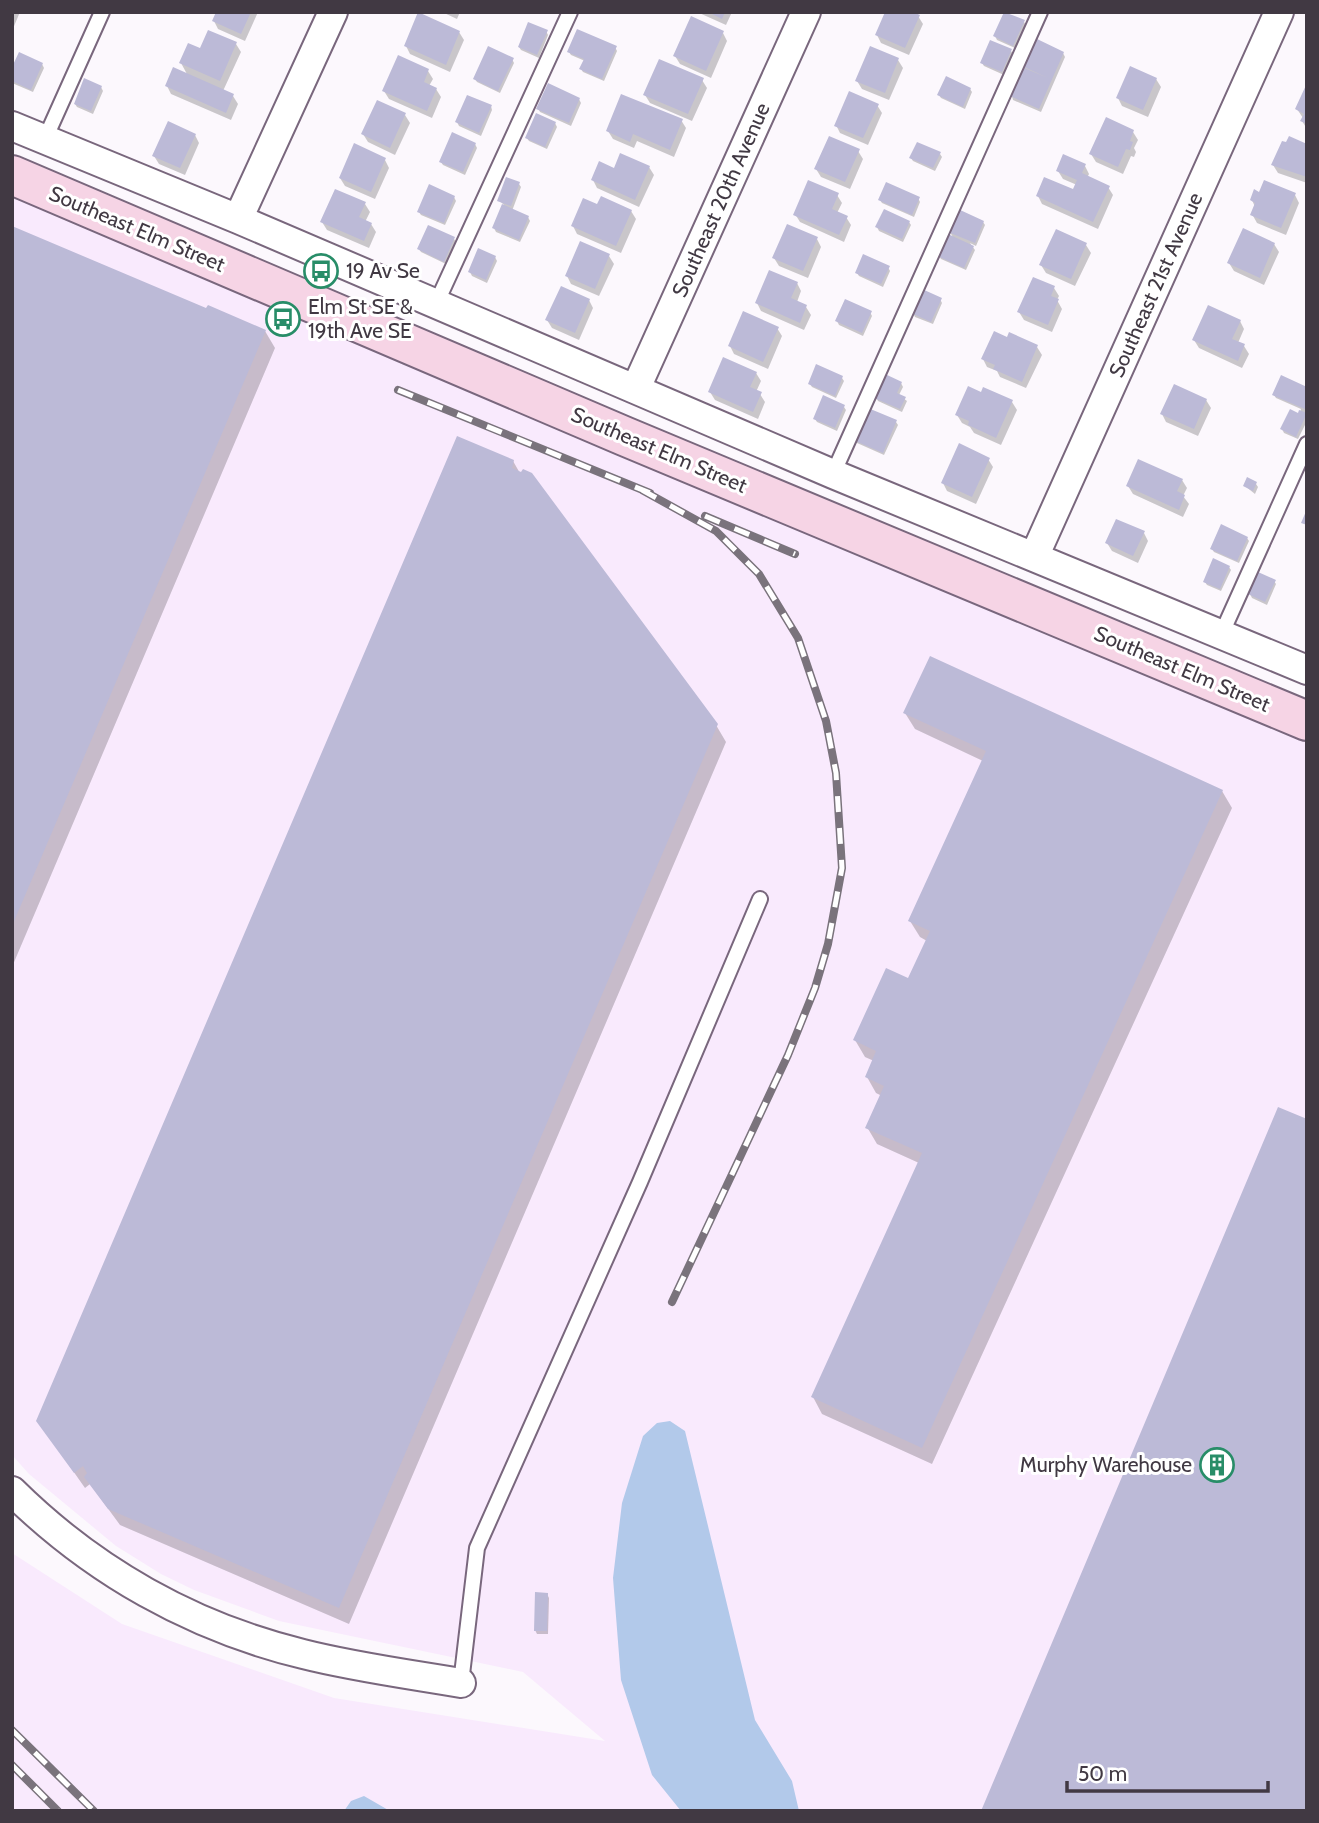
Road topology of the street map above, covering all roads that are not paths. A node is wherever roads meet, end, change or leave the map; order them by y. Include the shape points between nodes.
1 (102, 12) edge
2 (334, 12) edge
3 (570, 12) edge
4 (806, 12) edge
5 (1040, 12) edge
6 (1279, 12) edge
7 (12, 125) edge
8 (45, 139) junction
9 (12, 175) edge
10 (238, 219) junction
11 (436, 304) junction
12 (636, 388) junction
13 (1307, 444) edge
14 (833, 474) junction
15 (1034, 557) junction
16 (1221, 635) junction
17 (1307, 670) edge
18 (1307, 721) edge
19 (760, 899) dead end
20 (12, 1491) edge
21 (461, 1683) joint

1 - 8 lane
2 - 10 street
3 - 11 lane
4 - 12 street, Southeast 20th Avenue
5 - 14 lane
6 - 15 street, Southeast 21st Avenue
7 - 8 street
8 - 10 street
9 - 18 street, Southeast Elm Street
10 - 11 street
11 - 12 street
12 - 14 street
13 - 16 lane
14 - 15 street
15 - 16 street
16 - 17 street
19 - 21 lane via 477,1548
20 - 21 street via 93,1560 178,1611 305,1655

